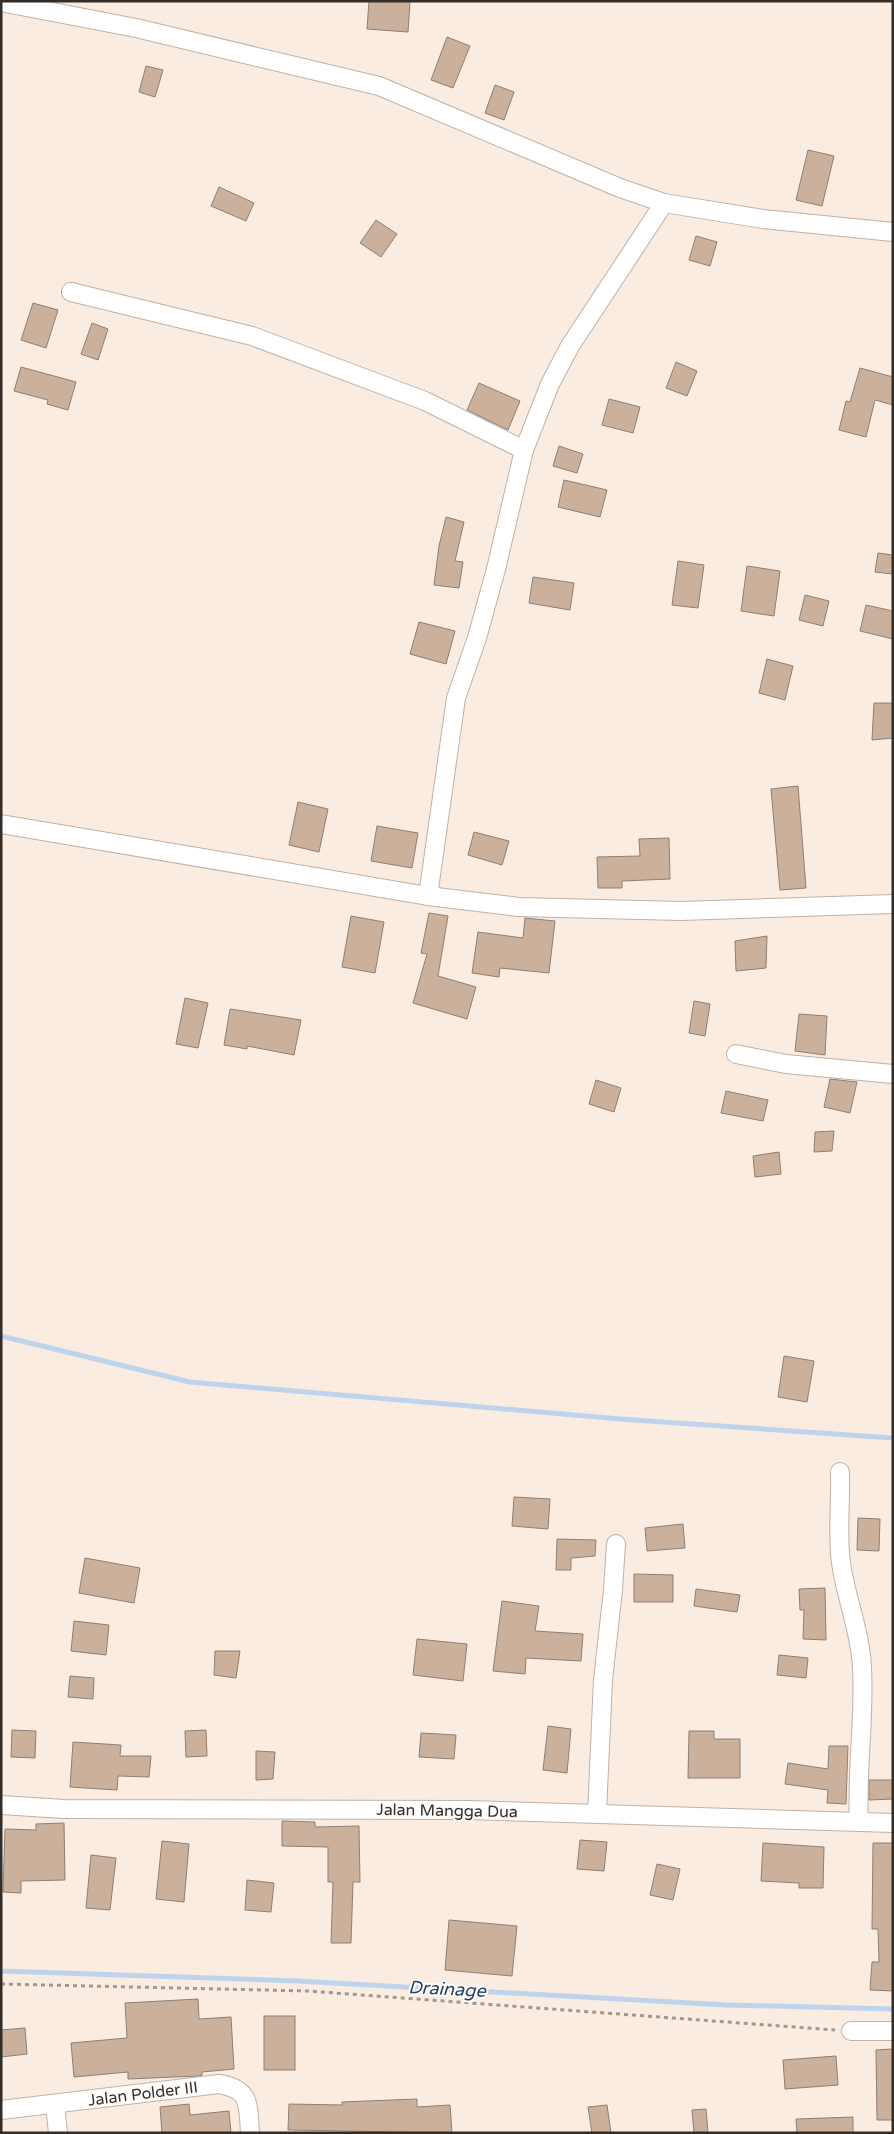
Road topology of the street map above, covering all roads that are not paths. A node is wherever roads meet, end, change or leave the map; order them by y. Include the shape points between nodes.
1 (1, 2) edge
2 (664, 203) junction
3 (893, 232) edge
4 (70, 292) dead end
5 (524, 450) junction
6 (1, 824) edge
7 (428, 896) junction
8 (893, 904) edge
9 (736, 1054) dead end
10 (893, 1074) edge
11 (840, 1472) dead end
12 (616, 1544) dead end
13 (1, 1805) edge
14 (597, 1813) junction
15 (859, 1822) junction
16 (893, 1823) edge
17 (851, 2031) road end
18 (893, 2031) edge
19 (55, 2105) junction
20 (1, 2110) edge
21 (58, 2133) edge
22 (250, 2133) edge

1 - 2 street via 136,28 379,86 620,188
2 - 3 street via 763,219
2 - 5 street via 570,346 550,384
4 - 5 street via 252,336 425,401
5 - 7 street via 496,569 456,698
6 - 7 street
7 - 8 street via 519,907 681,911
9 - 10 street via 786,1064
11 - 15 street via 841,1564 862,1666 863,1705 857,1794
12 - 14 street via 614,1590 602,1680
13 - 14 street, Jalan Mangga Dua via 64,1809
14 - 15 street, Jalan Mangga Dua
15 - 16 street, Jalan Mangga Dua
17 - 18 street
19 - 20 street, Jalan Polder III
19 - 21 street
19 - 22 street, Jalan Polder III via 219,2084 235,2086 245,2096

